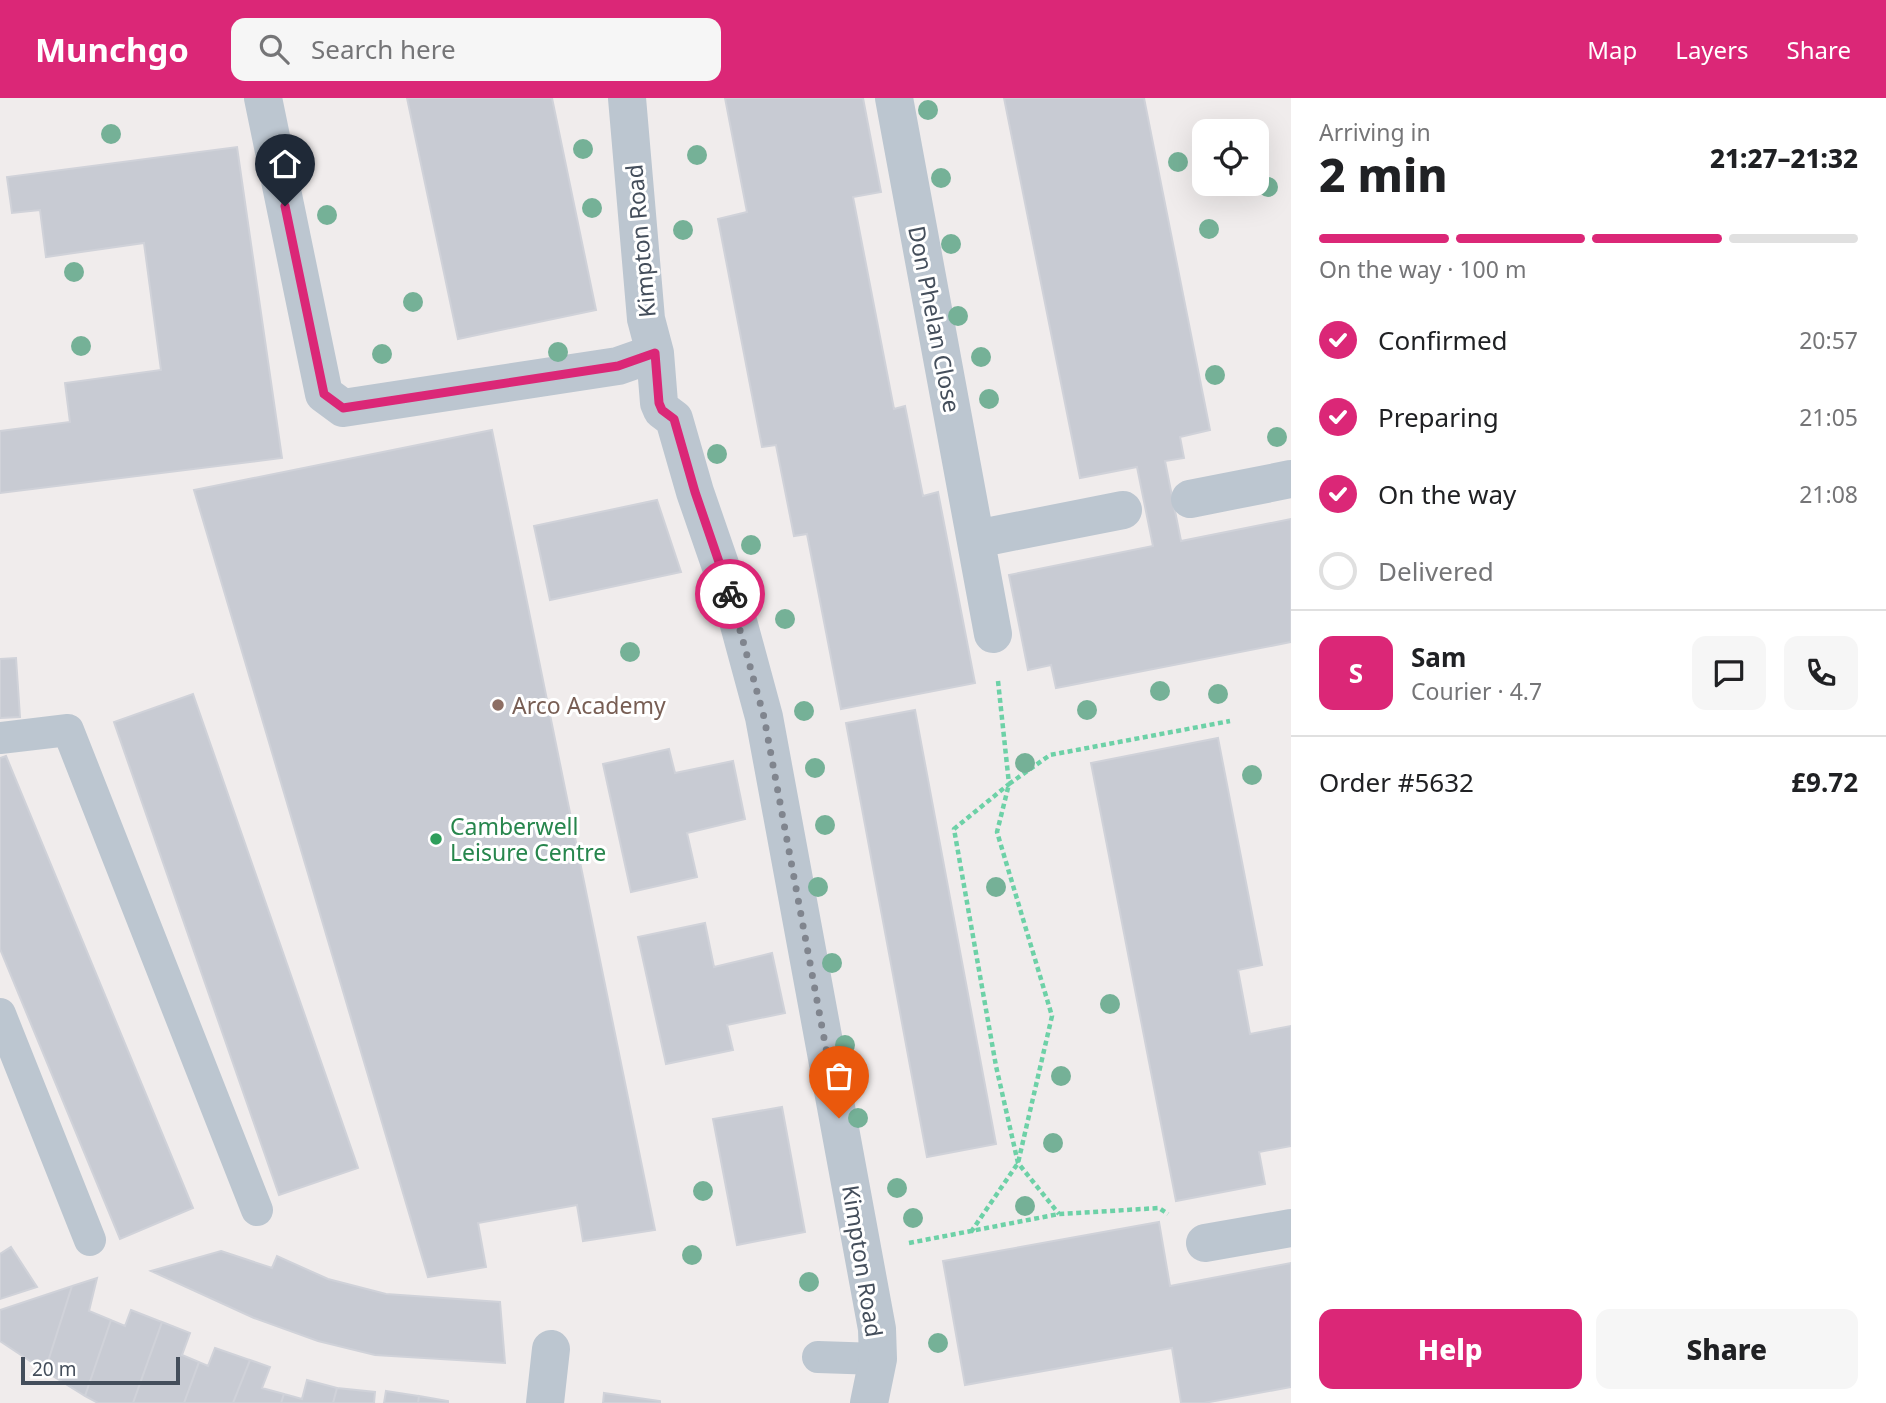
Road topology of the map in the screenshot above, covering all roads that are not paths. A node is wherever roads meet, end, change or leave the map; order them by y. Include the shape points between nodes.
1 (262, 98) edge
2 (627, 98) edge
3 (894, 98) edge
4 (655, 353) junction
5 (1291, 479) edge
6 (1190, 499) dead end
7 (1124, 510) dead end
8 (976, 539) junction
9 (993, 634) road end
10 (0, 738) edge
11 (0, 1014) edge
12 (257, 1210) dead end
13 (1291, 1228) edge
14 (90, 1240) dead end
15 (1205, 1243) road end
16 (551, 1349) dead end
17 (818, 1357) dead end
18 (878, 1359) junction
19 (545, 1403) edge
20 (869, 1403) edge

1 - 4 street via 324,394 343,408 618,366
2 - 4 street, Kimpton Road via 646,319
3 - 8 street, Don Phelan Close
4 - 18 street, Kimpton Road via 659,403 674,419 764,717 864,1252
5 - 6 street
7 - 8 street
8 - 9 street, Don Phelan Close
10 - 12 lane via 68,730
11 - 14 lane
13 - 15 street
16 - 19 street
17 - 18 lane
18 - 20 street, Kimpton Road

